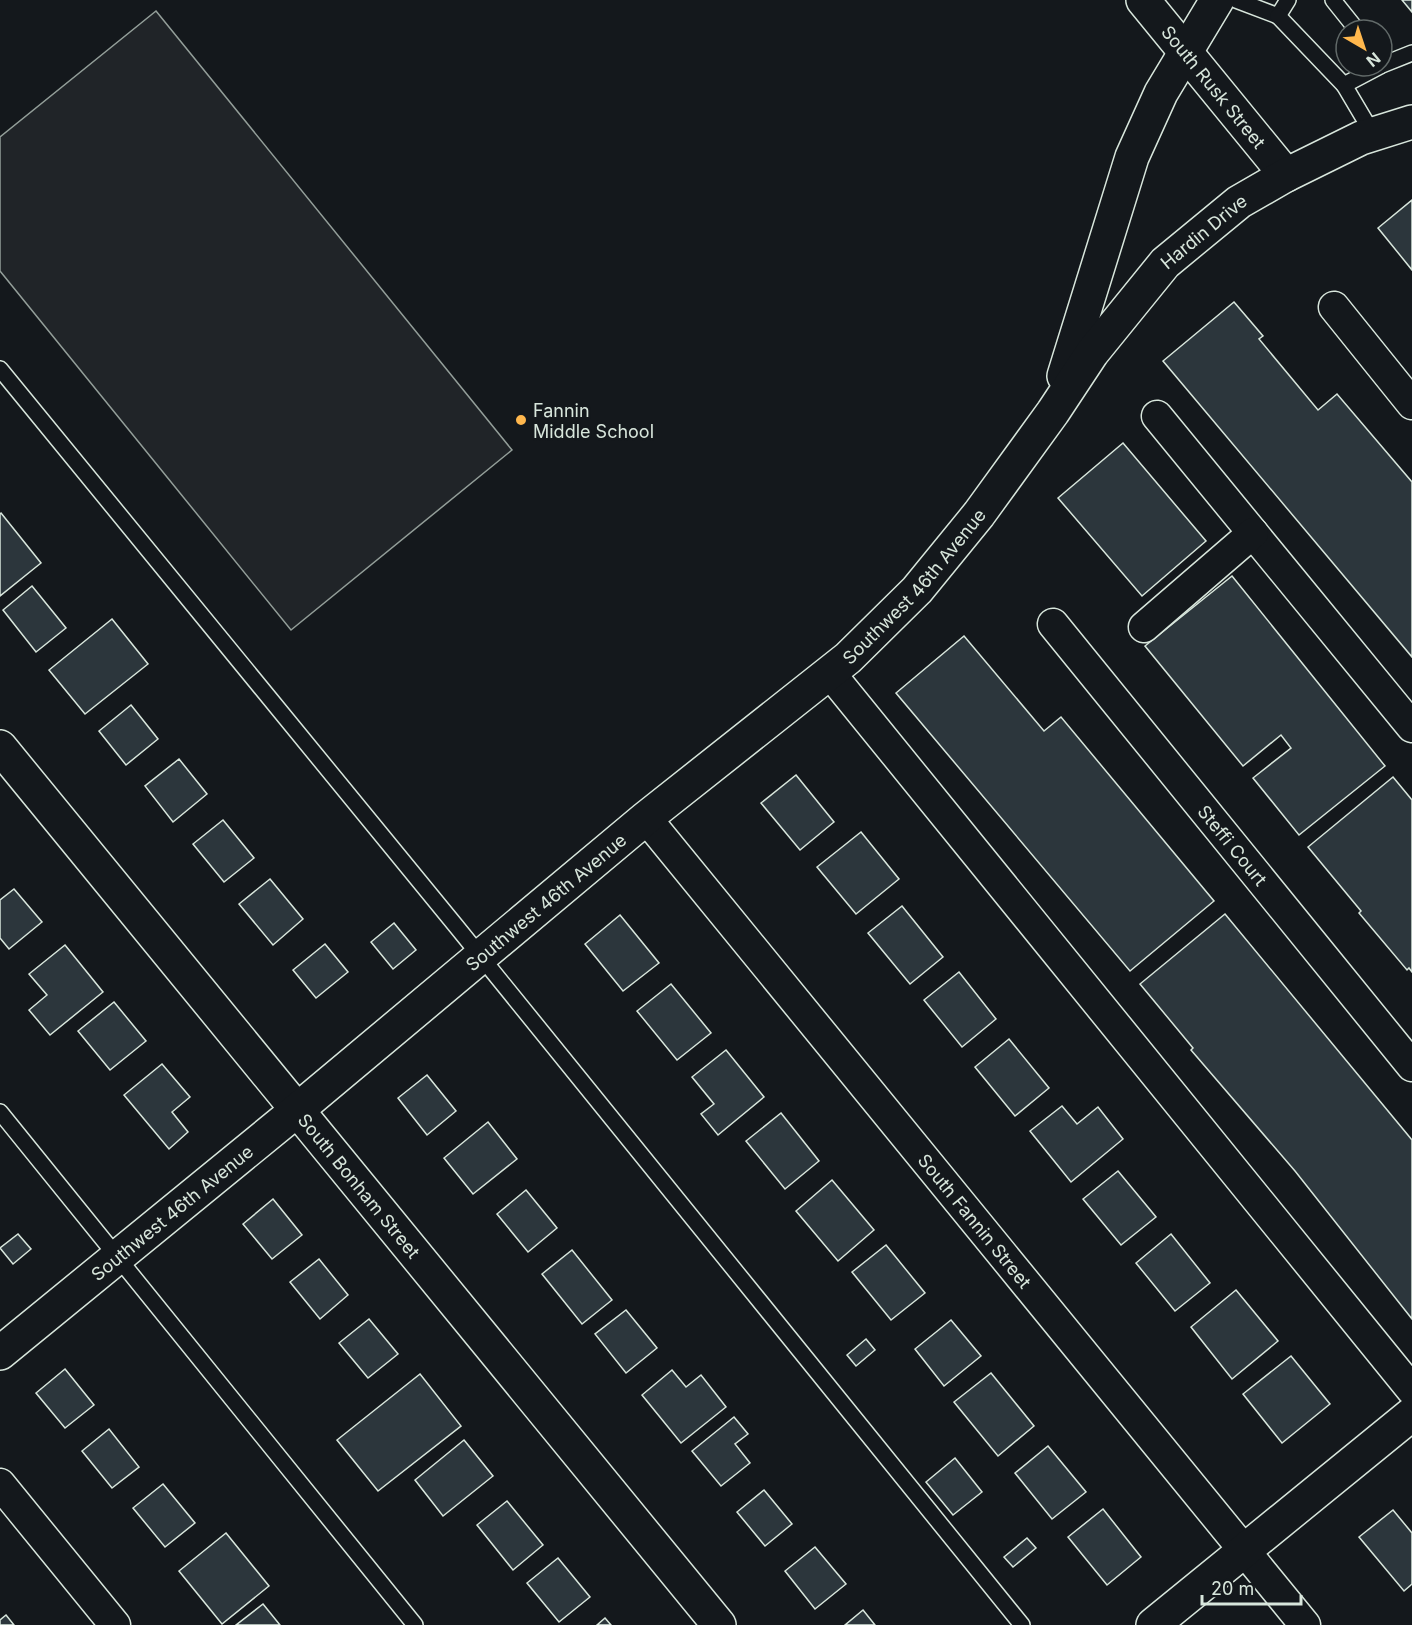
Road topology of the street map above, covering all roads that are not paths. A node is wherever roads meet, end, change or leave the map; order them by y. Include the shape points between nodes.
1 (1143, 0) edge
2 (1217, 0) edge
3 (1236, 0) edge
4 (1288, 0) edge
5 (1333, 0) edge
6 (1278, 16) junction
7 (1347, 18) edge
8 (1185, 51) junction
9 (1412, 54) edge
10 (1394, 60) edge
11 (1357, 78) edge
12 (1344, 85) junction
13 (1412, 122) edge
14 (1373, 134) junction
15 (1286, 175) junction
16 (1334, 308) dead end
17 (0, 369) edge
18 (1410, 398) edge
19 (1053, 412) junction
20 (1157, 416) dead end
21 (1253, 533) junction
22 (1053, 624) dead end
23 (1144, 627) dead end
24 (829, 672) junction
25 (1412, 727) edge
26 (0, 747) edge
27 (646, 818) junction
28 (481, 957) junction
29 (1412, 1066) edge
30 (296, 1111) junction
31 (0, 1112) edge
32 (117, 1257) junction
33 (0, 1353) edge
34 (1412, 1390) edge
35 (1412, 1414) edge
36 (0, 1484) edge
37 (1243, 1551) junction
38 (116, 1625) edge
39 (415, 1625) edge
40 (719, 1625) edge
41 (1022, 1625) edge
42 (1153, 1625) edge
43 (1305, 1625) edge

1 - 8 street, South Rusk Street
2 - 8 street
3 - 6 lane
4 - 6 lane
5 - 7 lane
6 - 12 lane
8 - 15 street, South Rusk Street
8 - 19 street via 1132,157
9 - 10 lane
11 - 12 lane
12 - 14 lane
13 - 14 street, Hardin Drive
14 - 15 street, Hardin Drive
15 - 19 street, Hardin Drive via 1239,202 1165,263 1092,353
16 - 18 street
17 - 28 lane
19 - 24 street, Southwest 46th Avenue via 979,514 917,590
20 - 21 street
21 - 23 street
21 - 25 street
22 - 29 street, Steffi Court
24 - 27 street, Southwest 46th Avenue
24 - 34 street
26 - 30 street, South Bonham Street
27 - 28 street, Southwest 46th Avenue
27 - 37 street, South Fannin Street
28 - 30 street, Southwest 46th Avenue
28 - 41 lane
30 - 32 street, Southwest 46th Avenue
30 - 40 street, South Bonham Street
31 - 32 lane
32 - 33 street, Southwest 46th Avenue
32 - 39 lane
35 - 37 street
36 - 38 street
37 - 42 street
37 - 43 street, South Fannin Street

